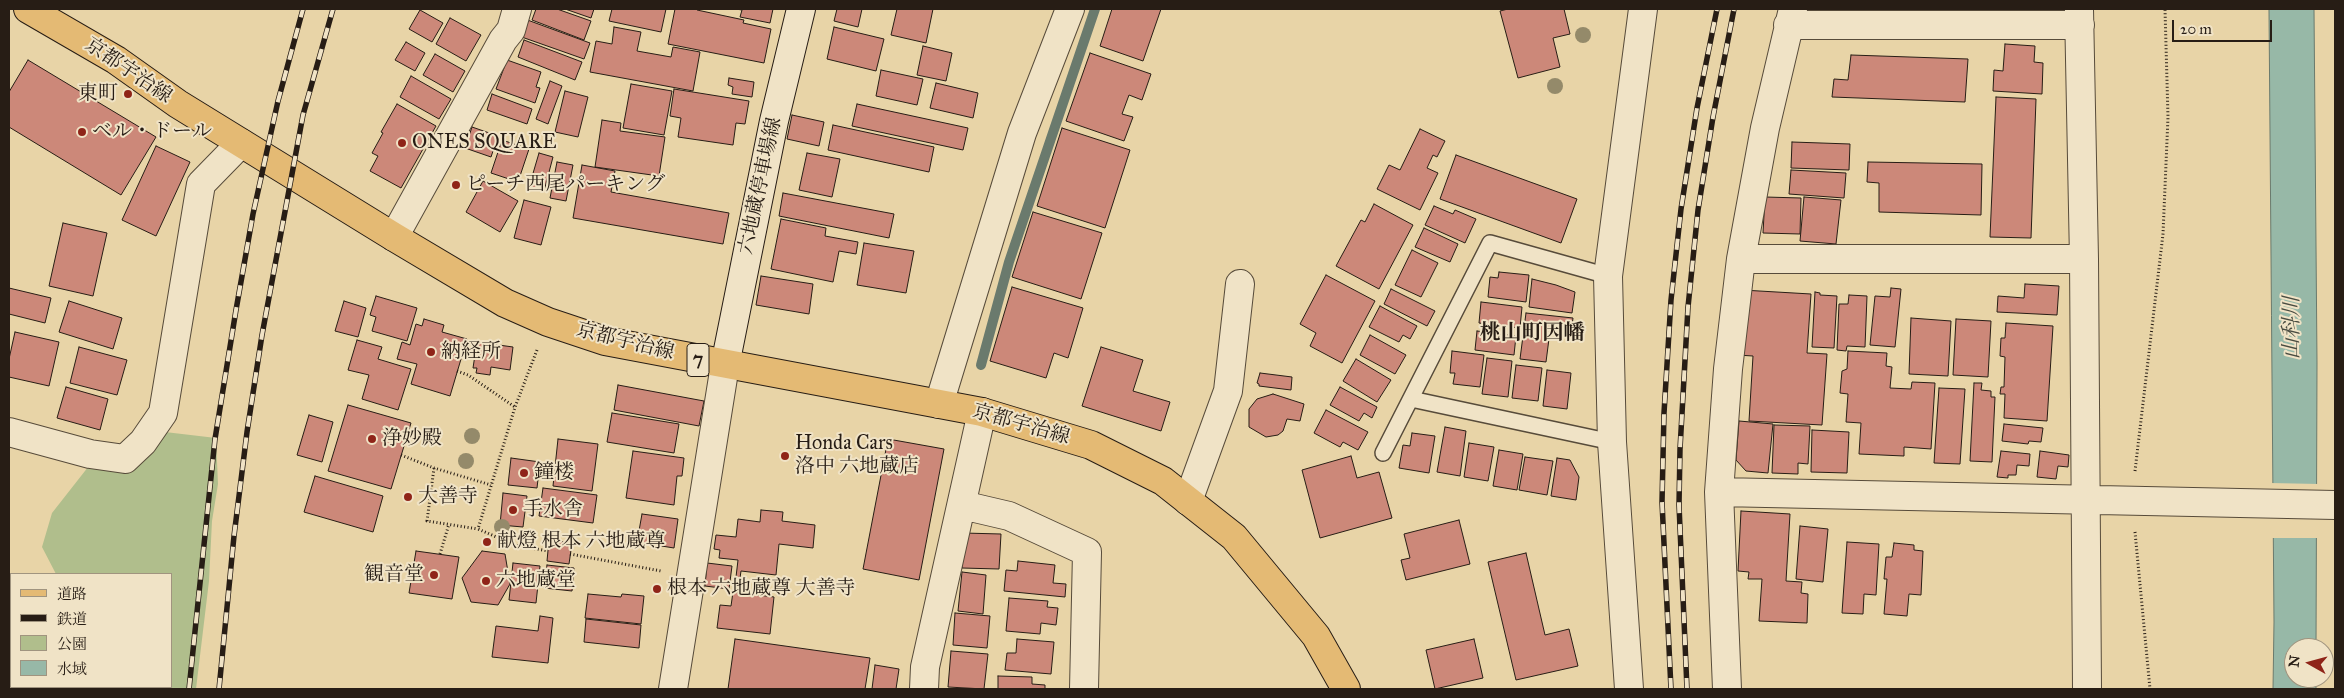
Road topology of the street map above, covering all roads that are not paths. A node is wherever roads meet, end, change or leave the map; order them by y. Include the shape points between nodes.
1 (28, 9) edge
2 (517, 9) edge
3 (801, 9) edge
4 (1070, 9) edge
5 (1641, 10) edge
6 (1790, 17) edge
7 (2080, 17) edge
8 (241, 143) junction
9 (394, 237) junction
10 (1742, 259) junction
11 (2084, 259) junction
12 (1608, 276) junction
13 (1240, 284) dead end
14 (725, 365) junction
15 (1411, 399) junction
16 (939, 404) junction
17 (982, 412) junction
18 (9, 432) edge
19 (1612, 442) junction
20 (1383, 453) dead end
21 (1720, 492) junction
22 (2087, 500) junction
23 (1188, 501) junction
24 (962, 505) junction
25 (2335, 505) edge
26 (672, 689) edge
27 (924, 689) edge
28 (1084, 689) edge
29 (1346, 689) edge
30 (1630, 689) edge
31 (1728, 689) edge
32 (2087, 689) edge

1 - 8 main road, 京都宇治線 / 7 via 116,60
2 - 9 street via 511,30
3 - 14 street, 六地蔵停車場線 via 774,121
4 - 16 street via 1022,132
5 - 12 street
6 - 7 street
6 - 10 street via 1765,128
7 - 11 street
8 - 9 main road, 京都宇治線 / 7
8 - 18 street via 201,184 163,413 143,442 125,459 90,454
9 - 14 main road, 京都宇治線 / 7 via 505,303 548,322 605,341
10 - 11 street
10 - 21 street via 1728,368
11 - 22 street
12 - 15 lane via 1490,243
12 - 19 street
13 - 23 street via 1228,391
14 - 16 main road, 京都宇治線 / 7
14 - 26 street, 六地蔵停車場線
15 - 19 lane
15 - 20 lane
16 - 17 main road, 京都宇治線 / 7
17 - 23 main road, 京都宇治線 / 7 via 1091,445 1164,481
17 - 24 street
19 - 30 street
21 - 22 street
21 - 31 street
22 - 25 street
22 - 32 street
23 - 29 main road, 京都宇治線 / 7 via 1234,537 1316,636
24 - 27 street via 925,666
24 - 28 street via 1009,516 1087,552

